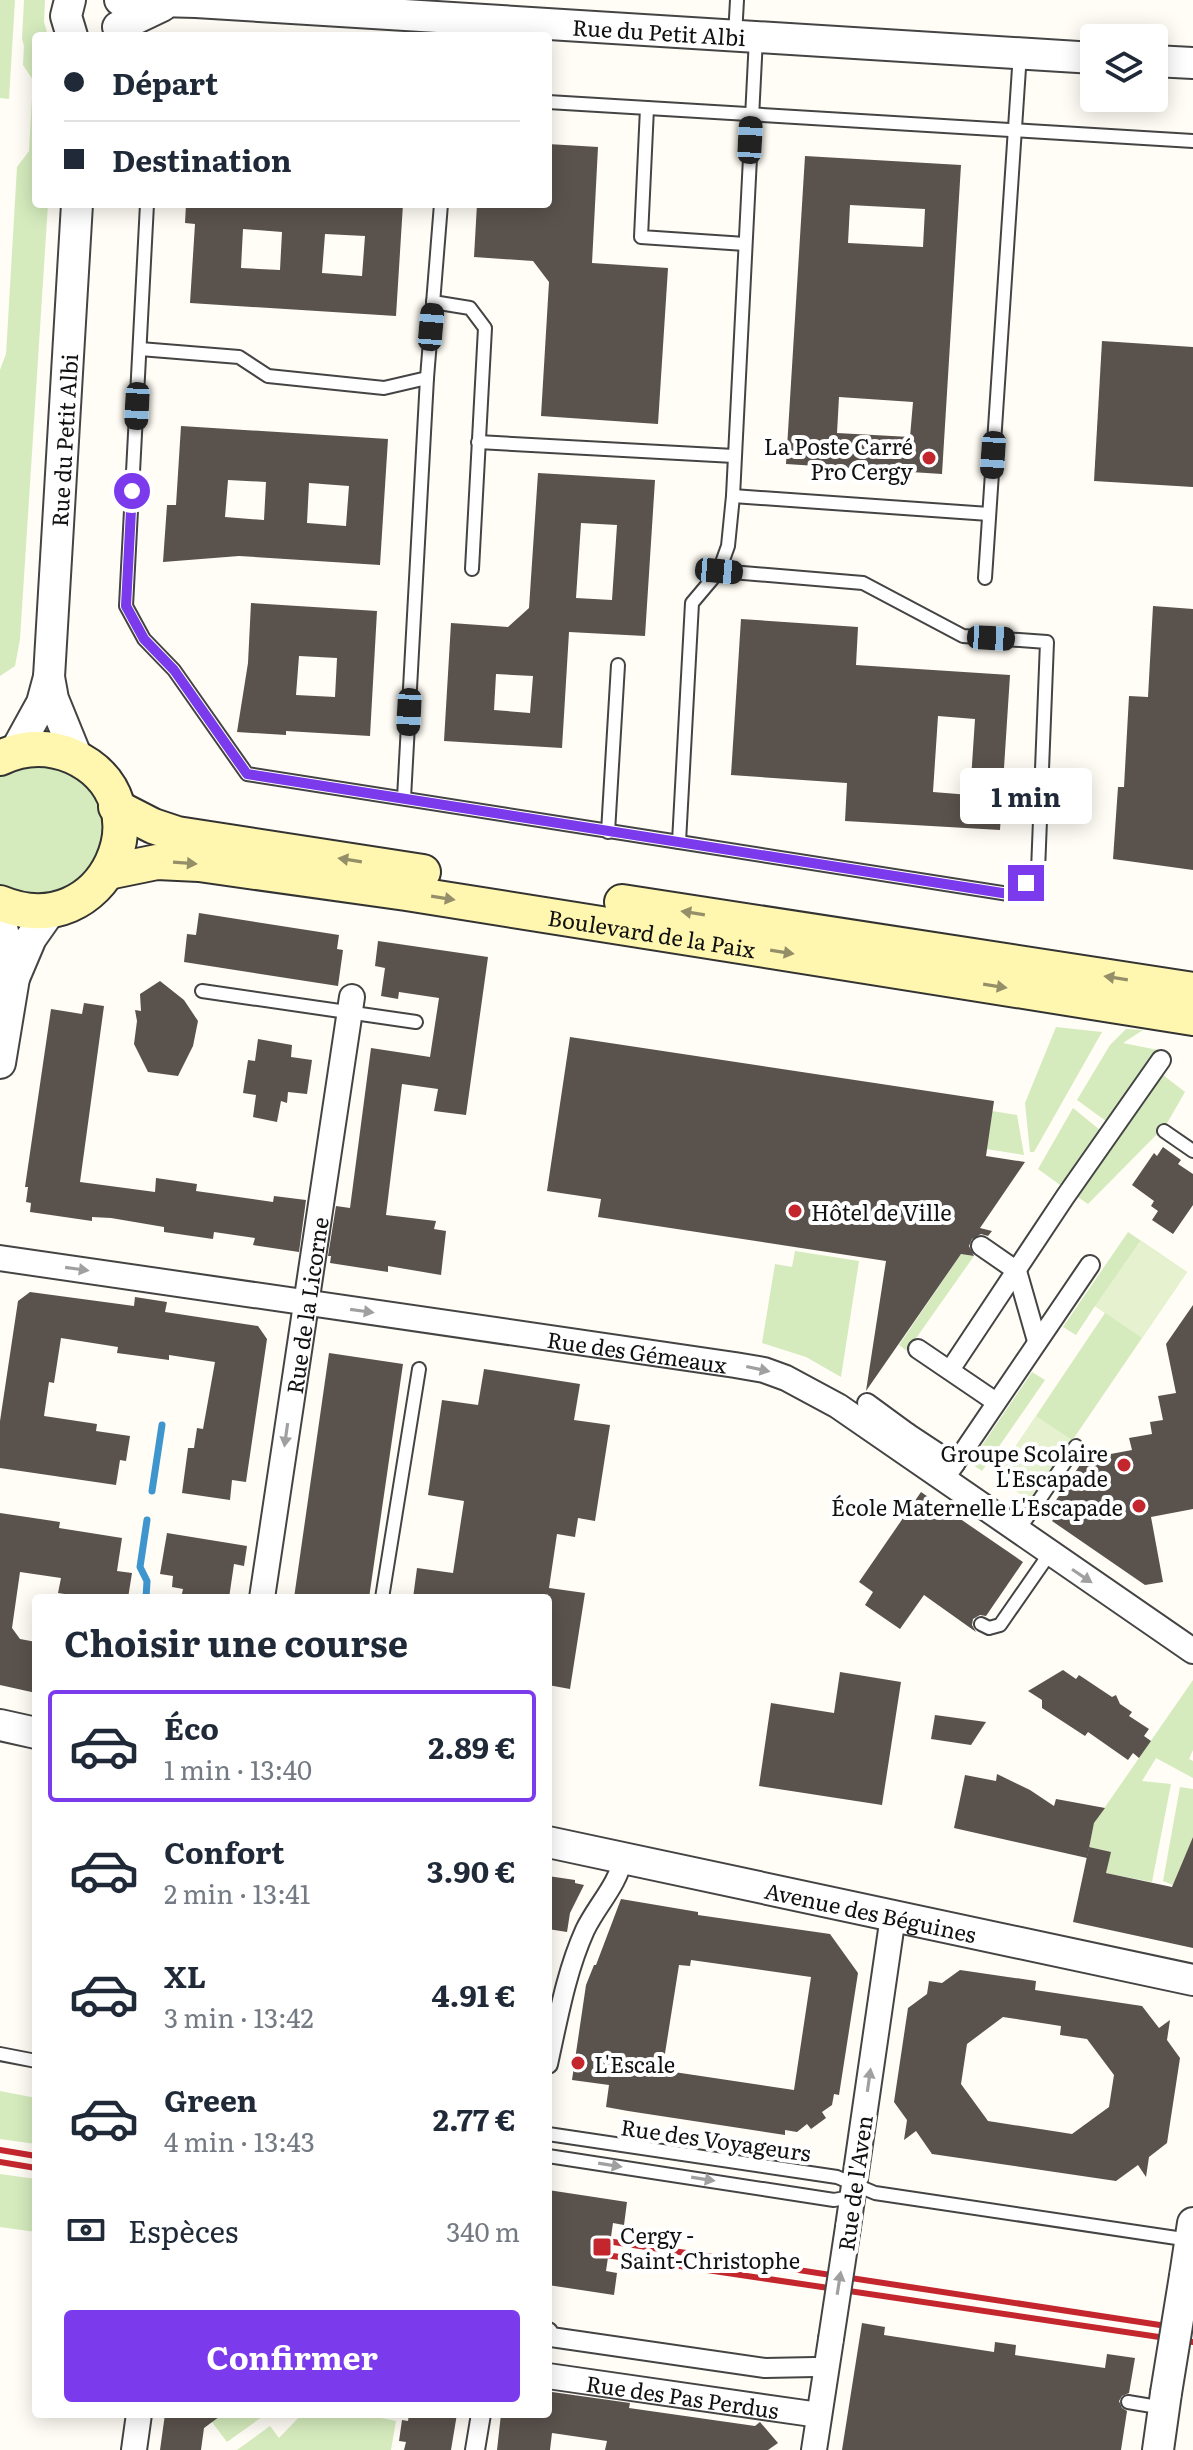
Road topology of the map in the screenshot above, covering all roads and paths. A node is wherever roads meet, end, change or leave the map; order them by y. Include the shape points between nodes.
1 (70, 0) edge
2 (737, 0) edge
3 (116, 16) edge
4 (456, 27) edge
5 (72, 32) edge
6 (745, 37) junction
7 (1020, 53) junction
8 (1080, 57) edge
9 (1168, 62) edge
10 (1193, 63) edge
11 (552, 102) edge
12 (647, 108) junction
13 (752, 114) junction
14 (1015, 130) junction
15 (1193, 141) edge
16 (77, 208) edge
17 (147, 208) edge
18 (441, 208) edge
19 (745, 244) junction
20 (433, 302) junction
21 (140, 349) junction
22 (427, 378) junction
23 (478, 442) junction
24 (734, 456) junction
25 (733, 496) junction
26 (989, 514) junction
27 (472, 569) dead end
28 (719, 571) junction
29 (985, 578) dead end
30 (618, 665) dead end
31 (49, 677) junction
32 (8, 755) edge
33 (77, 758) junction
34 (404, 798) junction
35 (116, 807) junction
36 (608, 832) junction
37 (679, 842) junction
38 (108, 872) junction
39 (0, 903) edge
40 (50, 911) junction
41 (0, 919) edge
42 (14, 978) junction
43 (1193, 990) edge
44 (202, 991) dead end
45 (351, 1005) junction
46 (1193, 1018) edge
47 (416, 1022) dead end
48 (1161, 1060) dead end
49 (0, 1063) edge
50 (1164, 1131) dead end
51 (1193, 1151) edge
52 (981, 1246) dead end
53 (0, 1258) edge
54 (1090, 1265) dead end
55 (1017, 1271) junction
56 (306, 1302) junction
57 (1037, 1341) junction
58 (918, 1349) dead end
59 (419, 1369) dead end
60 (950, 1370) junction
61 (996, 1402) junction
62 (867, 1403) dead end
63 (902, 1440) junction
64 (1076, 1446) dead end
65 (949, 1472) junction
66 (1018, 1531) junction
67 (1050, 1553) junction
68 (263, 1594) edge
69 (383, 1594) edge
70 (981, 1624) dead end
71 (1193, 1651) edge
72 (0, 1725) edge
73 (32, 1732) edge
74 (552, 1843) edge
75 (622, 1864) junction
76 (893, 1916) junction
77 (1193, 1980) edge
78 (552, 2048) edge
79 (0, 2054) edge
80 (32, 2060) edge
81 (552, 2135) edge
82 (552, 2157) edge
83 (861, 2191) junction
84 (1192, 2235) edge
85 (552, 2337) edge
86 (815, 2367) dead end
87 (552, 2377) edge
88 (1165, 2401) junction
89 (1128, 2402) dead end
90 (819, 2415) junction
91 (138, 2418) edge
92 (480, 2418) edge
93 (134, 2450) edge
94 (475, 2450) edge
95 (814, 2450) edge
96 (1158, 2450) edge

1 - 5 street via 66,16
2 - 6 lane
3 - 4 street, Rue du Petit Albi via 175,2
4 - 6 street, Rue du Petit Albi
6 - 7 street, Rue du Petit Albi
6 - 13 lane
7 - 8 street, Rue du Petit Albi
7 - 14 lane
9 - 10 street
11 - 12 lane
12 - 13 lane
12 - 19 lane via 641,237
13 - 14 lane
13 - 19 lane
14 - 15 lane
14 - 26 lane
16 - 31 street, Rue du Petit Albi
17 - 21 lane
18 - 20 lane
19 - 24 lane
20 - 22 lane
20 - 23 lane via 470,308 485,328
21 - 22 lane via 239,357 268,376 384,388
21 - 34 lane via 126,606 144,639 174,670 247,774
22 - 34 lane
23 - 24 lane
23 - 27 lane
24 - 25 lane
25 - 26 lane
25 - 28 lane via 728,546
26 - 29 lane
28 - 37 lane via 692,603
28 - 37 lane via 863,583 963,636 1047,642 1038,871 1015,895
30 - 36 lane
31 - 32 street, Rue du Petit Albi via 42,703
31 - 33 street, Rue du Petit Albi
32 - 33 main road via 47,749
33 - 35 main road via 101,779
34 - 36 lane
35 - 38 main road via 119,840
43 -> 35 main road, Boulevard de la Paix via 177,834
36 - 37 lane
38 - 40 main road via 83,898
38 -> 46 main road, Boulevard de la Paix via 157,862 199,864
39 - 40 main road via 24,911
40 - 42 street
41 - 42 street
42 - 49 street
44 - 45 lane
45 - 47 lane
45 - 56 street, Rue de la Licorne
48 - 55 street
50 - 51 lane
52 - 55 street
53 -> 56 street, Rue des Gémeaux
54 - 57 street
55 - 57 street
55 - 60 street
56 -> 63 street, Rue des Gémeaux via 764,1370
56 -> 68 street, Rue de la Licorne
57 - 61 street
58 - 60 street
59 - 69 lane
60 - 61 street
61 - 65 street
62 - 63 street
63 - 65 street, Rue des Gémeaux
64 - 66 lane
65 - 66 street, Rue des Gémeaux
66 - 67 street, Rue des Gémeaux
67 - 70 lane via 1000,1625
67 -> 71 street, Rue des Gémeaux
72 - 73 street
74 - 75 street, Avenue des Béguines
75 - 76 street, Avenue des Béguines
75 - 78 street via 574,1960
76 - 77 street, Avenue des Béguines
83 -> 76 street, Rue de l'Aven
79 - 80 lane
81 - 83 lane, Rue des Voyageurs via 837,2177
82 -> 83 lane, Rue des Voyageurs via 834,2200
83 - 84 lane, Rue des Voyageurs
90 -> 83 street, Rue de l'Aven, bridge via 848,2227
84 - 88 street, bridge
85 - 86 street via 765,2368
87 - 90 street, Rue des Pas Perdus
88 - 89 lane
88 - 96 street
90 - 95 street, Rue de l'Aven
91 - 93 street
92 - 94 street

